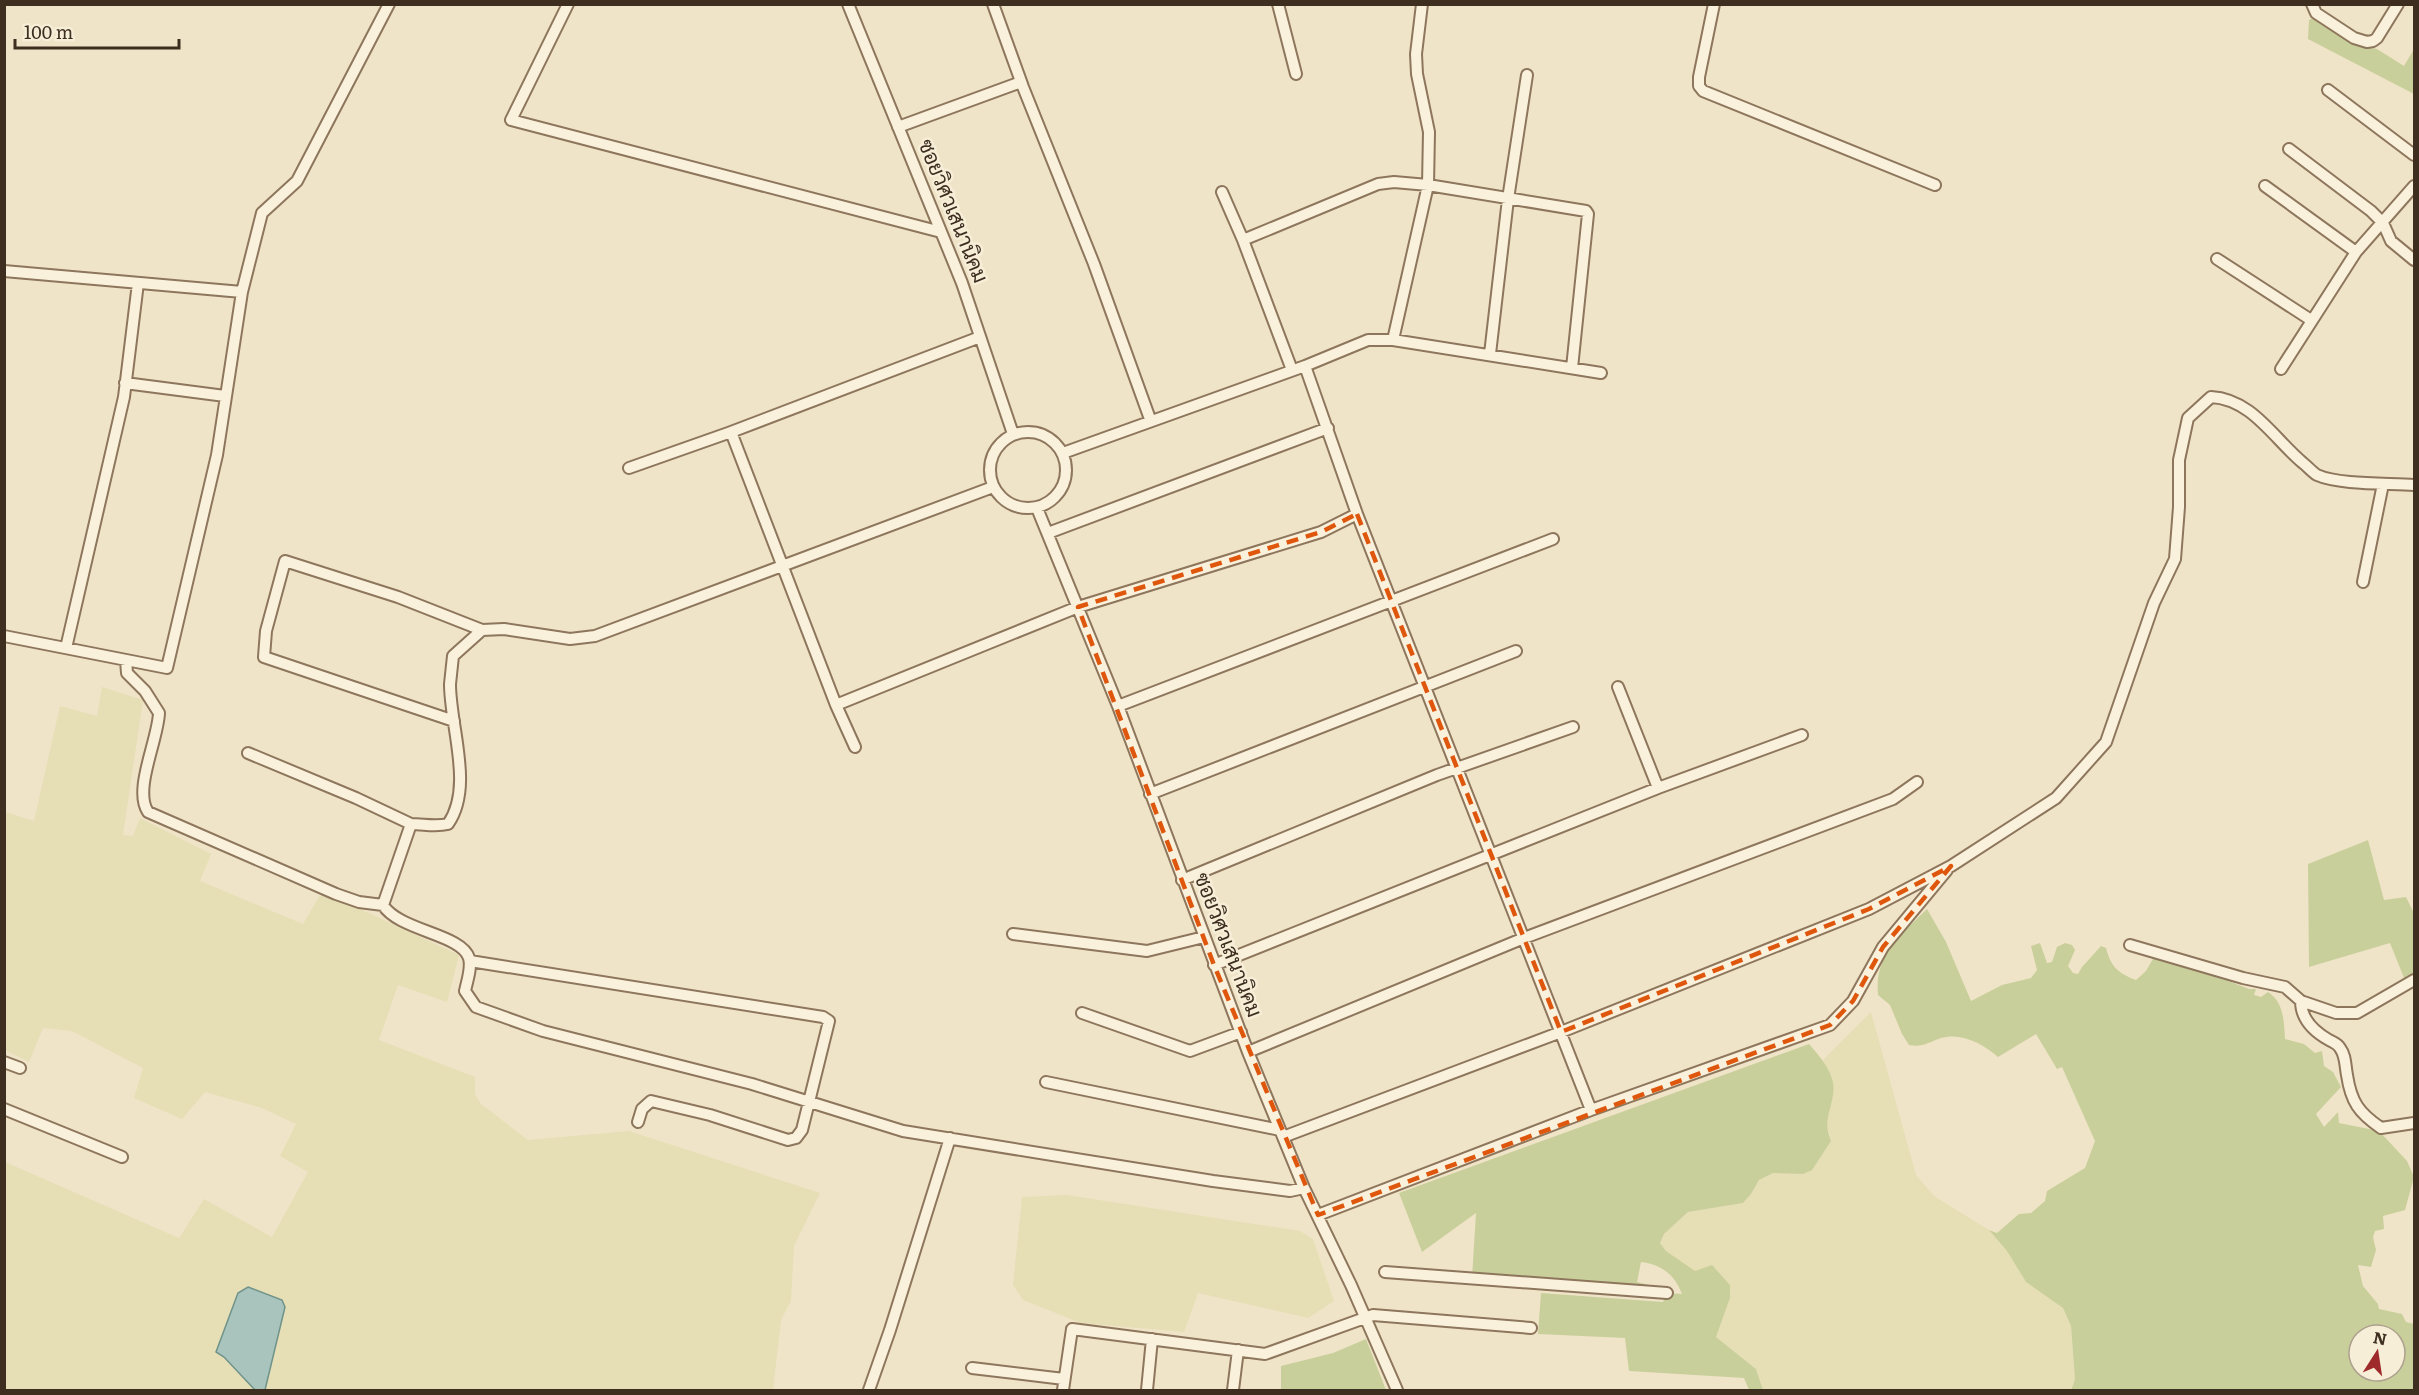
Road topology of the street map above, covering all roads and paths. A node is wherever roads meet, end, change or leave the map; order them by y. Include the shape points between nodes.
1 (389, 4) edge
2 (567, 4) edge
3 (848, 4) edge
4 (993, 4) edge
5 (1278, 4) edge
6 (1422, 4) edge
7 (1714, 4) edge
8 (2312, 4) edge
9 (2398, 4) edge
10 (1296, 74) dead end
11 (1527, 75) dead end
12 (1021, 82) junction
13 (2328, 90) dead end
14 (898, 127) junction
15 (2289, 149) dead end
16 (2415, 155) edge
17 (1428, 185) junction
18 (1935, 185) dead end
19 (2265, 186) dead end
20 (2415, 186) edge
21 (1222, 192) dead end
22 (1508, 199) junction
23 (2383, 223) junction
24 (941, 232) junction
25 (1243, 240) junction
26 (2356, 252) junction
27 (2217, 259) dead end
28 (2415, 260) edge
29 (4, 271) edge
30 (138, 283) junction
31 (242, 292) junction
32 (2311, 320) junction
33 (980, 337) junction
34 (1393, 340) junction
35 (1490, 354) junction
36 (1305, 366) junction
37 (1572, 368) junction
38 (2281, 369) dead end
39 (1292, 370) junction
40 (1601, 373) dead end
41 (125, 383) junction
42 (225, 396) junction
43 (1150, 419) junction
44 (1328, 428) junction
45 (731, 432) junction
46 (1013, 434) junction
47 (1063, 453) junction
48 (629, 468) dead end
49 (2383, 484) junction
50 (2415, 484) edge
51 (993, 487) junction
52 (1037, 508) junction
53 (1357, 514) junction
54 (1048, 533) junction
55 (1553, 539) dead end
56 (782, 566) junction
57 (2363, 582) dead end
58 (1392, 601) junction
59 (1078, 607) junction
60 (482, 630) junction
61 (4, 636) edge
62 (66, 648) junction
63 (1516, 651) dead end
64 (126, 660) junction
65 (1425, 685) junction
66 (1618, 687) dead end
67 (836, 705) junction
68 (1118, 706) junction
69 (454, 721) junction
70 (1573, 727) dead end
71 (1802, 735) dead end
72 (855, 747) dead end
73 (248, 753) dead end
74 (1457, 768) junction
75 (1917, 782) dead end
76 (1658, 789) junction
77 (1150, 794) junction
78 (411, 824) junction
79 (1491, 854) junction
80 (1951, 866) junction
81 (1182, 880) junction
82 (383, 905) junction
83 (1013, 934) dead end
84 (1204, 937) junction
85 (1524, 938) junction
86 (2130, 945) dead end
87 (470, 961) junction
88 (1214, 965) junction
89 (2415, 980) edge
90 (2301, 1001) junction
91 (1082, 1012) dead end
92 (1241, 1032) junction
93 (1561, 1032) junction
94 (1248, 1052) junction
95 (4, 1062) edge
96 (20, 1068) dead end
97 (1046, 1082) dead end
98 (809, 1103) junction
99 (4, 1109) edge
100 (1591, 1110) junction
101 (638, 1122) dead end
102 (2415, 1123) edge
103 (1282, 1134) junction
104 (950, 1138) junction
105 (122, 1157) dead end
106 (1304, 1188) junction
107 (1318, 1215) junction
108 (1385, 1272) dead end
109 (1667, 1293) dead end
110 (1365, 1319) junction
111 (1531, 1328) dead end
112 (1152, 1339) junction
113 (1238, 1350) junction
114 (972, 1368) dead end
115 (1064, 1379) junction
116 (869, 1390) edge
117 (1063, 1390) edge
118 (1147, 1390) edge
119 (1233, 1390) edge
120 (1397, 1390) edge

1 - 31 street via 297,181 262,213
2 - 24 street via 511,120
3 - 14 street, ซอยวิศวเสนานิคม
4 - 12 street
5 - 10 street
6 - 17 street via 1416,54 1429,132
7 - 18 street via 1699,77 1703,91
8 - 9 street via 2316,13 2367,42 2377,38
11 - 22 street
12 - 14 street
12 - 43 street via 1094,264
13 - 16 street
14 - 24 street, ซอยวิศวเสนานิคม
15 - 23 street
17 - 22 street
17 - 25 street via 1378,184
17 - 34 street
19 - 26 street
20 - 23 street
21 - 25 street
22 - 35 street
22 - 37 street via 1574,208 1588,214
23 - 26 street
23 - 28 street via 2391,241
24 - 33 street, ซอยวิศวเสนานิคม
25 - 39 street
26 - 32 street
27 - 32 street
29 - 30 street
30 - 31 street
30 - 41 street
31 - 42 street
32 - 38 street
33 - 45 street
33 - 46 street, ซอยวิศวเสนานิคม
34 - 35 street
34 - 36 street via 1368,340
35 - 37 street
36 - 39 street
36 - 44 street
37 - 40 street
39 - 43 street
41 - 42 street
41 - 62 street
42 - 64 street via 217,455 167,668
43 - 47 street
44 - 53 street
44 - 54 street
45 - 48 street
45 - 56 street
46 - 47 street via 1047,436
46 - 51 street via 992,456
47 - 52 street via 1067,464 1064,486 1057,496
49 - 50 street
49 - 57 street
49 - 80 street via 2318,475 2286,449 2258,418 2228,398 2211,397 2188,418 2179,460 2175,559 2154,603 2106,742 2056,798
51 - 52 street via 1012,505
51 - 56 street
52 - 54 street, ซอยวิศวเสนานิคม
53 - 58 street
53 - 59 street via 1321,532
54 - 59 street, ซอยวิศวเสนานิคม
55 - 58 street
56 - 60 street via 595,636 570,639 504,629
56 - 67 street
58 - 65 street
58 - 68 street
59 - 67 street
59 - 68 street, ซอยวิศวเสนานิคม
60 - 69 street via 453,656 450,684
60 - 69 street via 398,597 285,561 266,631 264,657
61 - 62 street
62 - 64 street
63 - 65 street
64 - 82 street via 127,673 159,713 142,790 148,812 336,894
65 - 74 street
65 - 77 street
66 - 76 street
67 - 72 street
68 - 77 street, ซอยวิศวเสนานิคม
69 - 78 street via 460,795 454,816 448,824 438,827
70 - 74 street
71 - 76 street
73 - 78 street
74 - 79 street
74 - 81 street
75 - 85 street via 1893,799 1846,818
76 - 79 street
77 - 81 street, ซอยวิศวเสนานิคม
78 - 82 street
79 - 85 street
79 - 88 street
80 - 93 street via 1869,909
80 - 100 street via 1884,947 1853,1001 1830,1024
81 - 84 street, ซอยวิศวเสนานิคม
82 - 87 street via 402,922 437,934 461,948
83 - 84 street via 1147,951
84 - 88 street, ซอยวิศวเสนานิคม
85 - 93 street
85 - 94 street
86 - 90 street via 2285,987
87 - 98 street via 465,991 477,1007 543,1031 752,1084
87 - 98 street via 823,1017 829,1021
88 - 92 street, ซอยวิศวเสนานิคม
89 - 90 street via 2357,1012 2336,1013
90 - 102 street via 2301,1013 2308,1024 2339,1045 2345,1055 2347,1077 2362,1115 2381,1128
91 - 92 street via 1190,1051
92 - 94 street, ซอยวิศวเสนานิคม
93 - 100 street
93 - 103 street
94 - 103 street, ซอยวิศวเสนานิคม
95 - 96 street
97 - 103 street
98 - 101 street via 802,1130 792,1140 651,1101 642,1109
98 - 104 street via 903,1131
99 - 105 street
100 - 107 street
103 - 106 street, ซอยวิศวเสนานิคม
104 - 106 street via 1213,1181 1290,1191
104 - 116 street
106 - 107 street, ซอยวิศวเสนานิคม
107 - 110 street, ซอยวิศวเสนานิคม
108 - 109 street
110 - 111 street via 1382,1315
110 - 113 street via 1265,1354
110 - 120 street, ซอยวิศวเสนานิคม
112 - 113 street
112 - 115 street via 1072,1329
112 - 118 street
113 - 119 street
114 - 115 street
115 - 117 street

